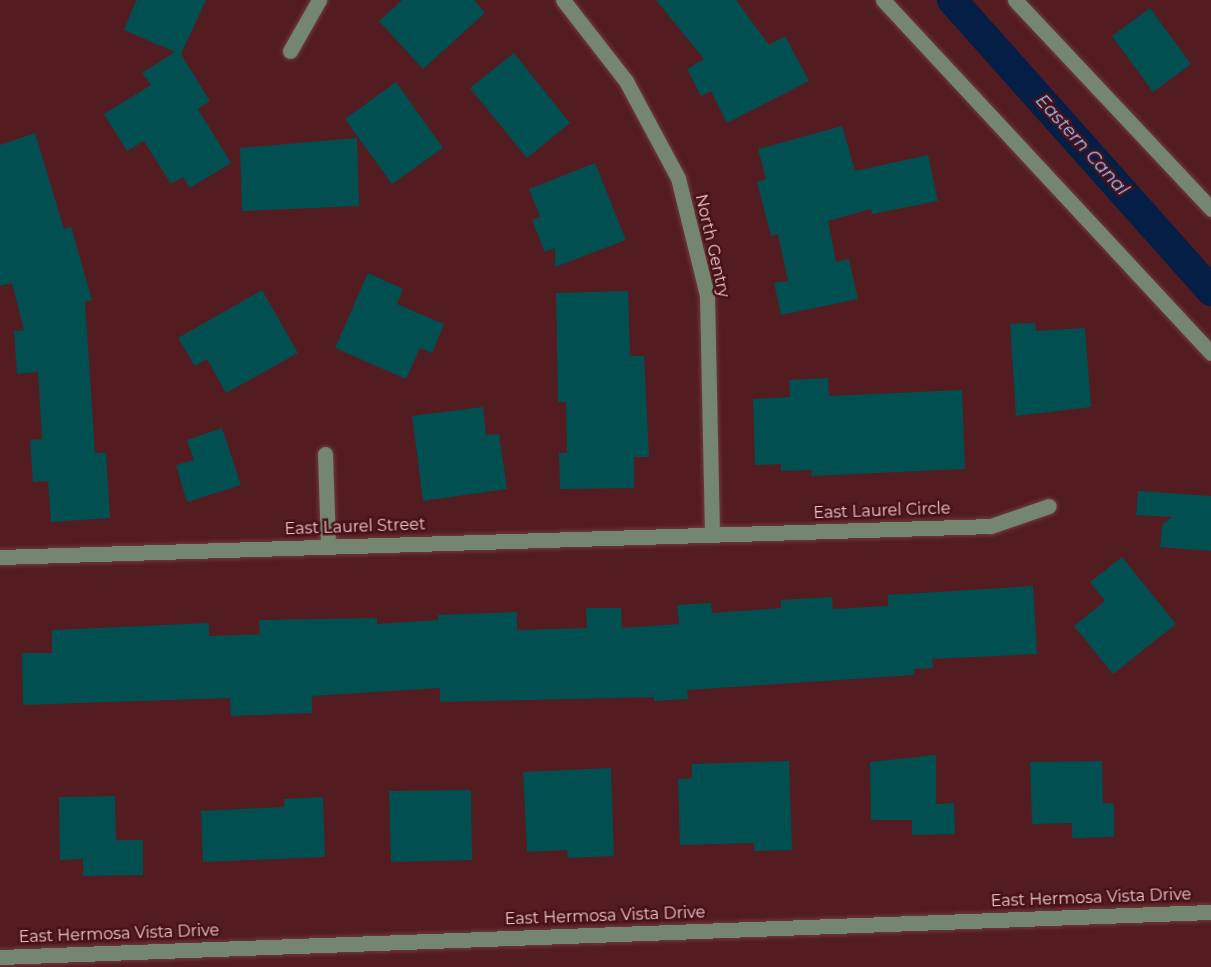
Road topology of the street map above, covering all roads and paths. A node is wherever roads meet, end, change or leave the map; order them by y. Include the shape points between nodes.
1 (319, 0) edge
2 (563, 0) edge
3 (883, 0) edge
4 (1015, 0) edge
5 (290, 51) dead end
6 (1211, 209) edge
7 (1211, 353) edge
8 (325, 454) dead end
9 (1049, 506) dead end
10 (712, 534) junction
11 (328, 546) junction
12 (0, 557) edge
13 (1211, 912) edge
14 (0, 957) edge

1 - 5 street
2 - 10 street, North Gentry via 626,81 678,178 707,295
3 - 7 street
4 - 6 street
8 - 11 street
9 - 10 street, East Laurel Circle via 991,526
10 - 11 street, East Laurel Street
11 - 12 street, East Laurel Street
13 - 14 street, East Hermosa Vista Drive

